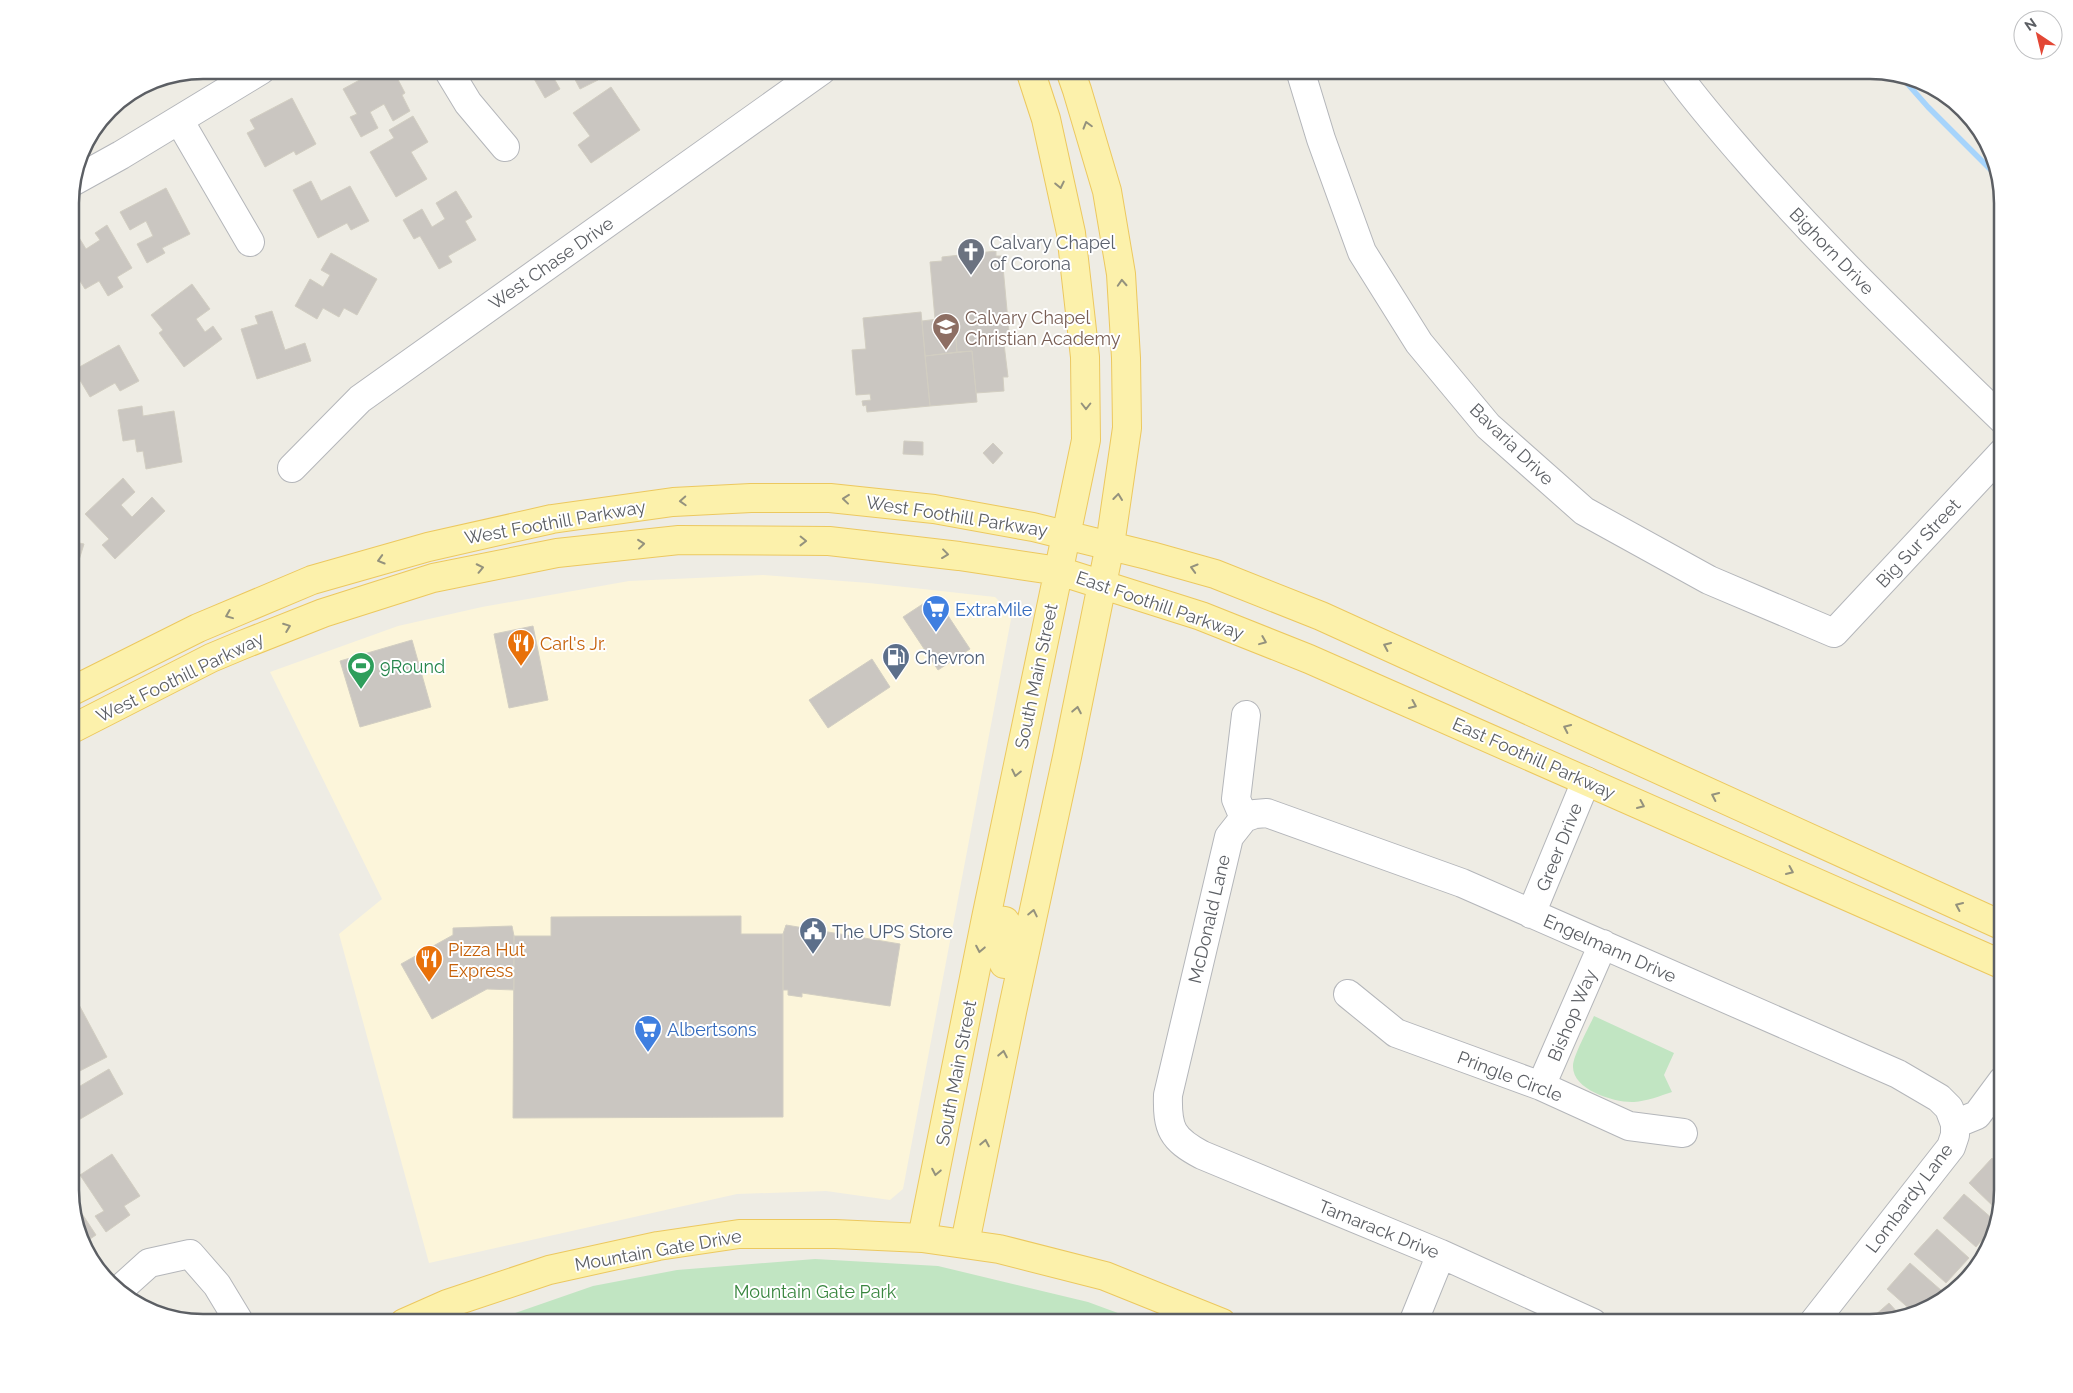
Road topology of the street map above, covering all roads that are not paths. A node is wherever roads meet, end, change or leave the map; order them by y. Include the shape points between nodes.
1 (246, 79) edge
2 (453, 79) edge
3 (809, 79) edge
4 (1033, 79) edge
5 (1073, 79) edge
6 (1303, 79) edge
7 (1680, 79) edge
8 (179, 120) junction
9 (505, 147) dead end
10 (82, 176) edge
11 (250, 242) dead end
12 (1994, 411) edge
13 (1994, 462) edge
14 (292, 468) dead end
15 (1066, 535) junction
16 (1110, 545) junction
17 (1059, 571) junction
18 (1102, 584) junction
19 (1834, 633) joint
20 (79, 688) edge
21 (1246, 715) dead end
22 (79, 725) edge
23 (1586, 781) junction
24 (1244, 818) junction
25 (1822, 844) junction
26 (1532, 914) junction
27 (986, 918) junction
28 (1994, 922) edge
29 (1603, 944) junction
30 (1994, 961) edge
31 (1348, 994) dead end
32 (1012, 1012) junction
33 (1542, 1086) junction
34 (1994, 1092) edge
35 (1955, 1124) junction
36 (1171, 1129) joint
37 (1683, 1133) dead end
38 (922, 1238) junction
39 (966, 1243) junction
40 (1441, 1254) junction
41 (124, 1286) edge
42 (235, 1314) edge
43 (424, 1314) edge
44 (1200, 1314) edge
45 (1417, 1314) edge
46 (1573, 1314) edge
47 (1820, 1314) edge

1 - 8 street
2 - 9 street via 468,103
3 - 14 street, West Chase Drive via 360,399
4 -> 15 main road, South Main Street via 1046,119 1071,233 1085,357 1086,440
16 -> 5 main road via 1127,428 1121,274 1107,191
6 - 19 street, Bavaria Drive via 1362,252 1419,343 1488,426 1584,511 1709,580
7 - 12 street, Bighorn Drive via 1768,184 1849,271
8 - 10 street
8 - 11 street
13 - 19 street, Big Sur Street
15 - 16 main road
15 - 17 main road, South Main Street
15 -> 20 main road, West Foothill Parkway via 934,509 830,498 673,502 552,519 428,547 312,580 198,628
16 - 18 main road
25 -> 16 main road via 1321,616 1215,574
17 - 18 main road, East Foothill Parkway
22 -> 17 main road, West Foothill Parkway via 211,658 323,613 433,578 557,554 679,540 830,541
17 -> 27 main road, South Main Street
18 -> 23 main road, East Foothill Parkway via 1201,616 1309,659
32 -> 18 main road
21 - 24 street via 1236,799
23 - 25 main road via 1598,768 1617,771 1724,820
23 - 26 street, Greer Drive
23 -> 30 main road, East Foothill Parkway
24 - 26 street, Engelmann Drive via 1267,813 1462,883
24 - 36 street, McDonald Lane via 1229,837 1168,1095
28 -> 25 main road
26 - 29 street, Engelmann Drive
27 - 32 main road via 1006,921 1012,931 1000,981 1002,996
27 -> 38 main road, South Main Street
29 - 33 street, Bishop Way
29 - 35 street, Engelmann Drive via 1898,1074 1939,1098 1949,1108
31 - 33 street, Pringle Circle via 1396,1033
39 -> 32 main road
33 - 37 street, Pringle Circle via 1629,1126
34 - 35 street, Lombardy Lane via 1977,1115
35 - 47 street, Lombardy Lane via 1951,1147
36 - 40 street, Tamarack Drive via 1183,1145 1202,1155
38 - 39 main road
38 - 43 main road, Mountain Gate Drive via 739,1234 658,1246 548,1270
39 - 44 main road via 1105,1276
40 - 45 street
40 - 46 street, Tamarack Drive
41 - 42 street via 149,1263 190,1254 217,1285

